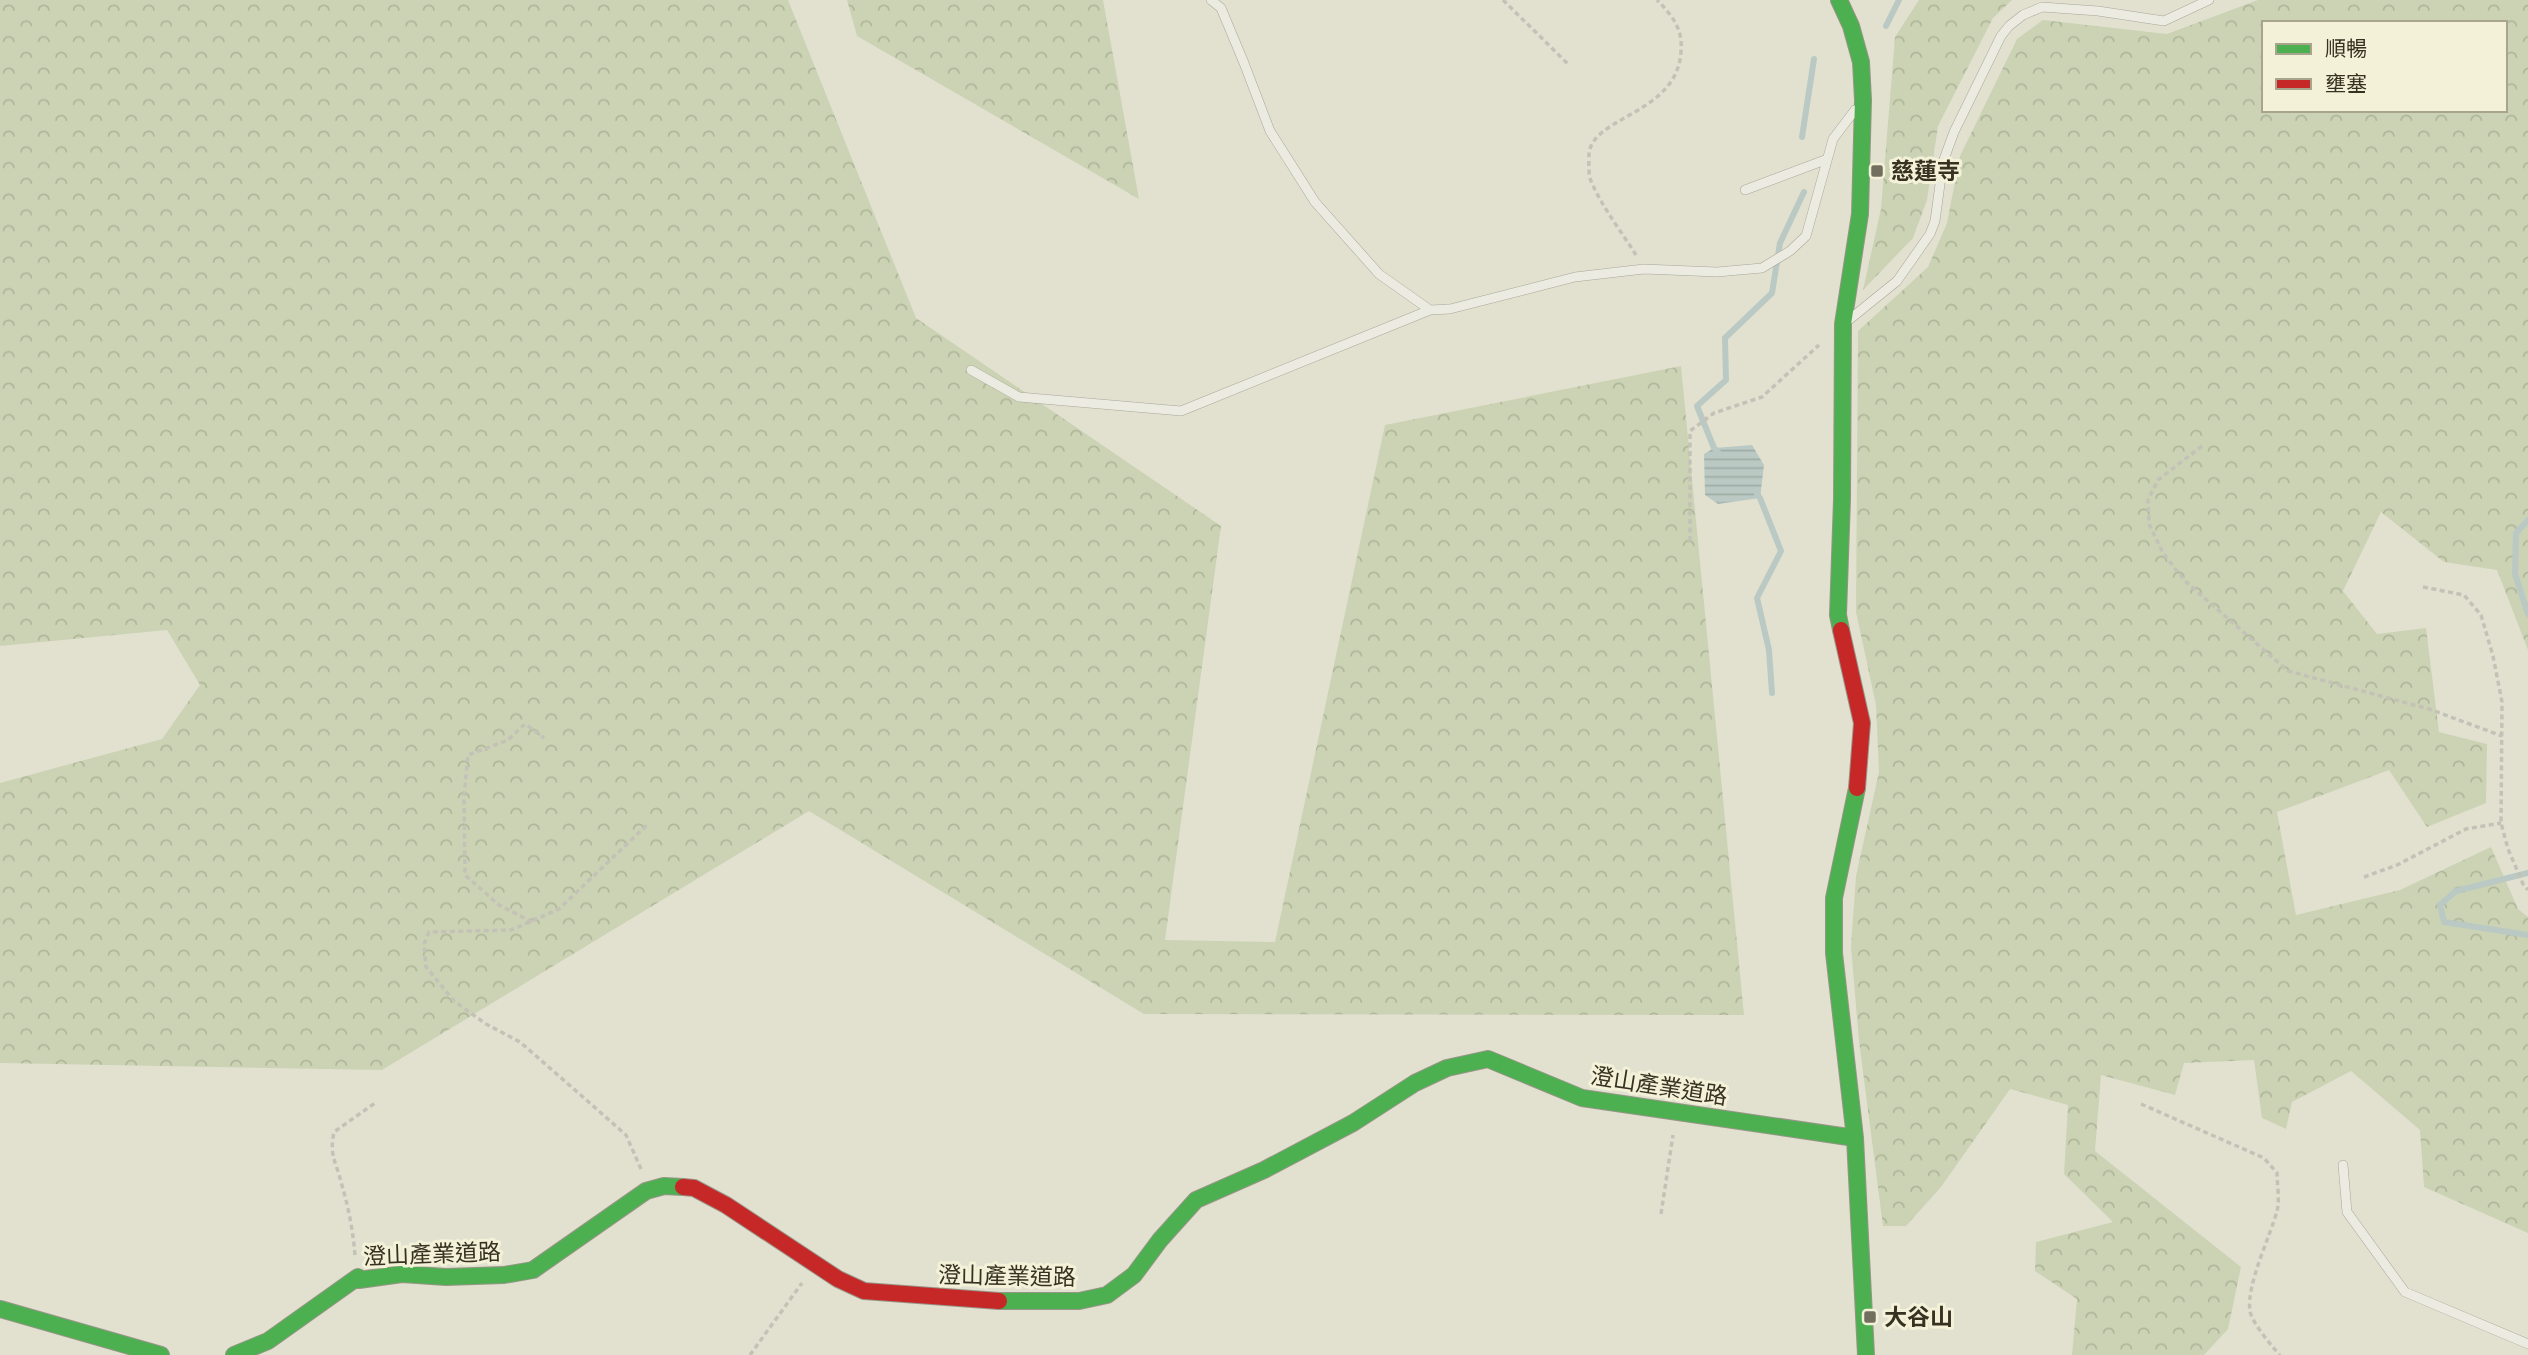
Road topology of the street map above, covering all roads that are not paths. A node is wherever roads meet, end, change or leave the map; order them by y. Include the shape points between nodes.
1 (1211, 0) edge
2 (1839, 0) edge
3 (2209, 0) edge
4 (1863, 100) junction
5 (1825, 160) junction
6 (1745, 190) dead end
7 (1430, 310) junction
8 (1843, 324) junction
9 (971, 370) dead end
10 (1855, 1138) junction
11 (2343, 1164) dead end
12 (0, 1308) edge
13 (2528, 1345) edge
14 (162, 1355) edge
15 (234, 1355) edge
16 (1866, 1355) edge

1 - 7 lane via 1220,8 1270,131 1315,202 1379,274
2 - 4 street via 1861,62
3 - 8 lane via 2164,21 2042,7 2009,26 1954,132 1943,162 1930,234 1897,281
4 - 5 lane via 1833,139
4 - 8 street via 1860,214
5 - 6 lane
5 - 7 lane via 1805,236 1762,268 1717,272 1644,269 1575,277
7 - 9 lane via 1181,411 1018,397
8 - 10 street via 1839,615 1862,723 1860,776 1834,898 1833,953
10 - 15 street, 澄山產業道路 via 1582,1098 1488,1059 1447,1068 1415,1083 1353,1123 1196,1200 1133,1275 1107,1295 1079,1301 981,1301 864,1290 815,1265 694,1188 664,1186 646,1191 533,1270 504,1275 358,1278 268,1341
10 - 16 street
11 - 13 lane via 2347,1212 2405,1292
12 - 14 street

